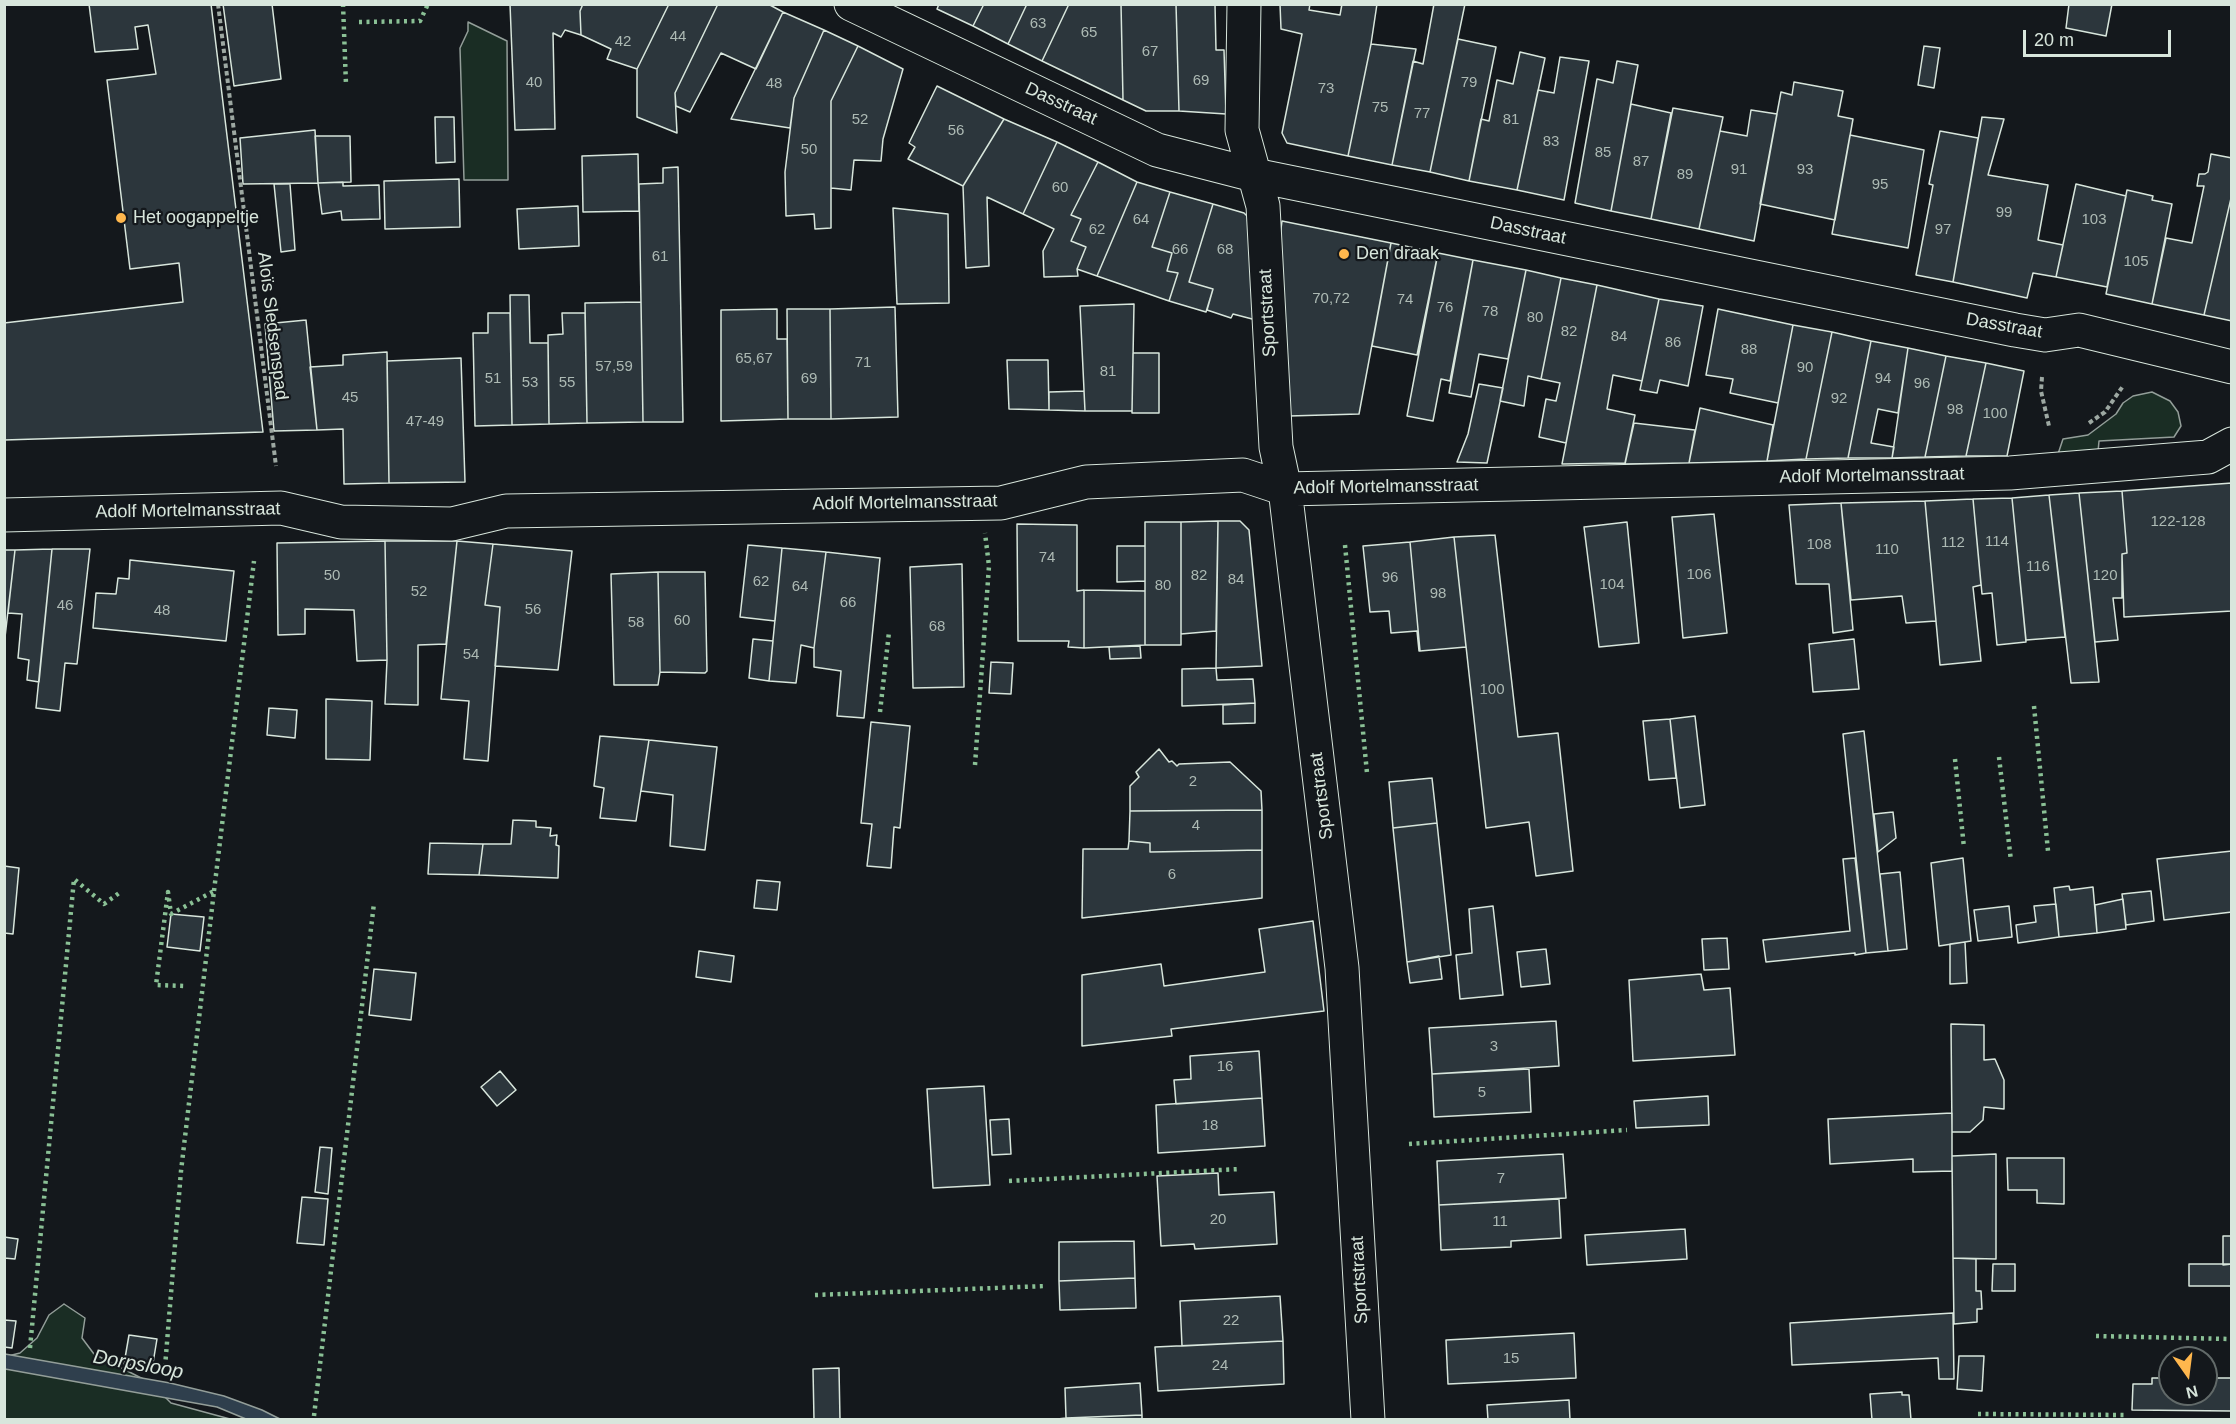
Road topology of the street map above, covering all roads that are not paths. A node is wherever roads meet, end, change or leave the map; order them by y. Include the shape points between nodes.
1 (851, 4) edge
2 (1244, 4) edge
3 (1254, 175) junction
4 (2232, 367) edge
5 (2232, 444) edge
6 (1285, 489) junction
7 (4, 515) edge
8 (1368, 1419) edge

1 - 3 street, Dasstraat via 1157,150
2 - 3 street, Sportstraat via 1242,130
3 - 4 street, Dasstraat via 2044,335 2079,330
3 - 6 street, Sportstraat via 1263,206 1276,447
5 - 6 street, Adolf Mortelmansstraat via 2208,457 1998,473
6 - 7 street, Adolf Mortelmansstraat via 1243,475 1086,482 1001,503 506,511 452,524 341,522 281,508
6 - 8 street, Sportstraat via 1342,968

